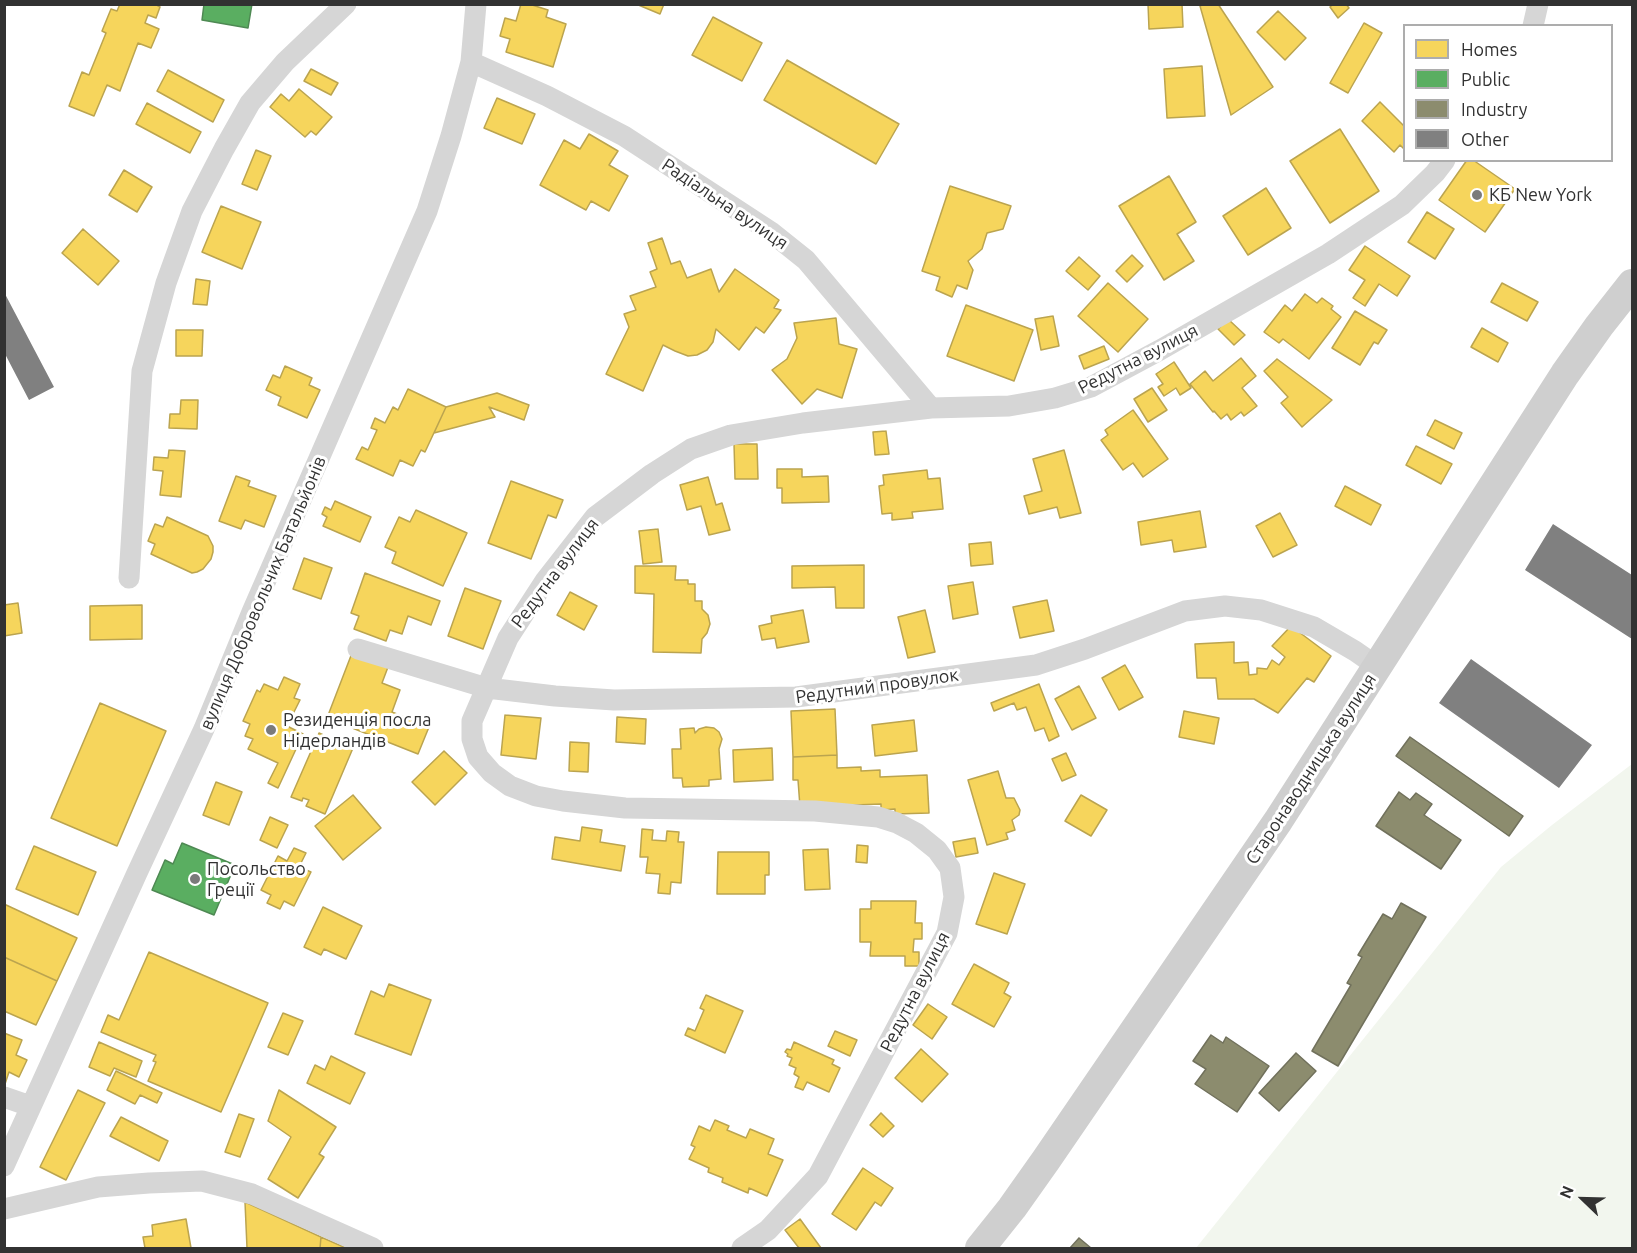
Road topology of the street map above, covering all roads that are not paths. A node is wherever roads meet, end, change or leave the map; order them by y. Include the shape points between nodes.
1 (346, 4) edge
2 (476, 4) edge
3 (1538, 4) edge
4 (1533, 24) edge
5 (471, 62) junction
6 (1443, 162) edge
7 (1632, 284) edge
8 (931, 408) junction
9 (129, 578) dead end
10 (358, 650) dead end
11 (1378, 667) junction
12 (487, 688) junction
13 (4, 1097) edge
14 (30, 1106) junction
15 (4, 1166) edge
16 (4, 1209) edge
17 (373, 1248) edge
18 (742, 1248) edge
19 (980, 1248) edge

1 - 9 street via 285,62 250,103 192,211 166,283 142,371
2 - 5 street, вулиця Добровольчих Батальйонів
3 - 4 street
5 - 8 street, Радіальна вулиця via 624,136 771,232 806,260
5 - 14 street, вулиця Добровольчих Батальйонів via 427,211 204,729
6 - 8 street, Редутна вулиця via 1402,205 1328,254 1091,387 1009,406
7 - 11 main road, Старонаводницька вулиця via 1565,374
8 - 12 street, Редутна вулиця via 803,423 732,435 691,448 595,517 545,581 508,638
10 - 12 street, Редутний провулок
11 - 12 street, Редутний провулок via 1314,627 1261,610 1225,606 1185,611 1036,665 796,697 614,700
11 - 19 main road, Старонаводницька вулиця via 1278,822 1053,1150
12 - 18 street, Редутна вулиця via 472,721 472,739 478,757 510,786 536,796 625,808 815,810 879,817 916,833 937,849 950,868 954,897 947,933 818,1176 768,1230
13 - 14 street
14 - 15 street, вулиця Добровольчих Батальйонів
16 - 17 street via 98,1187 202,1181 252,1194

